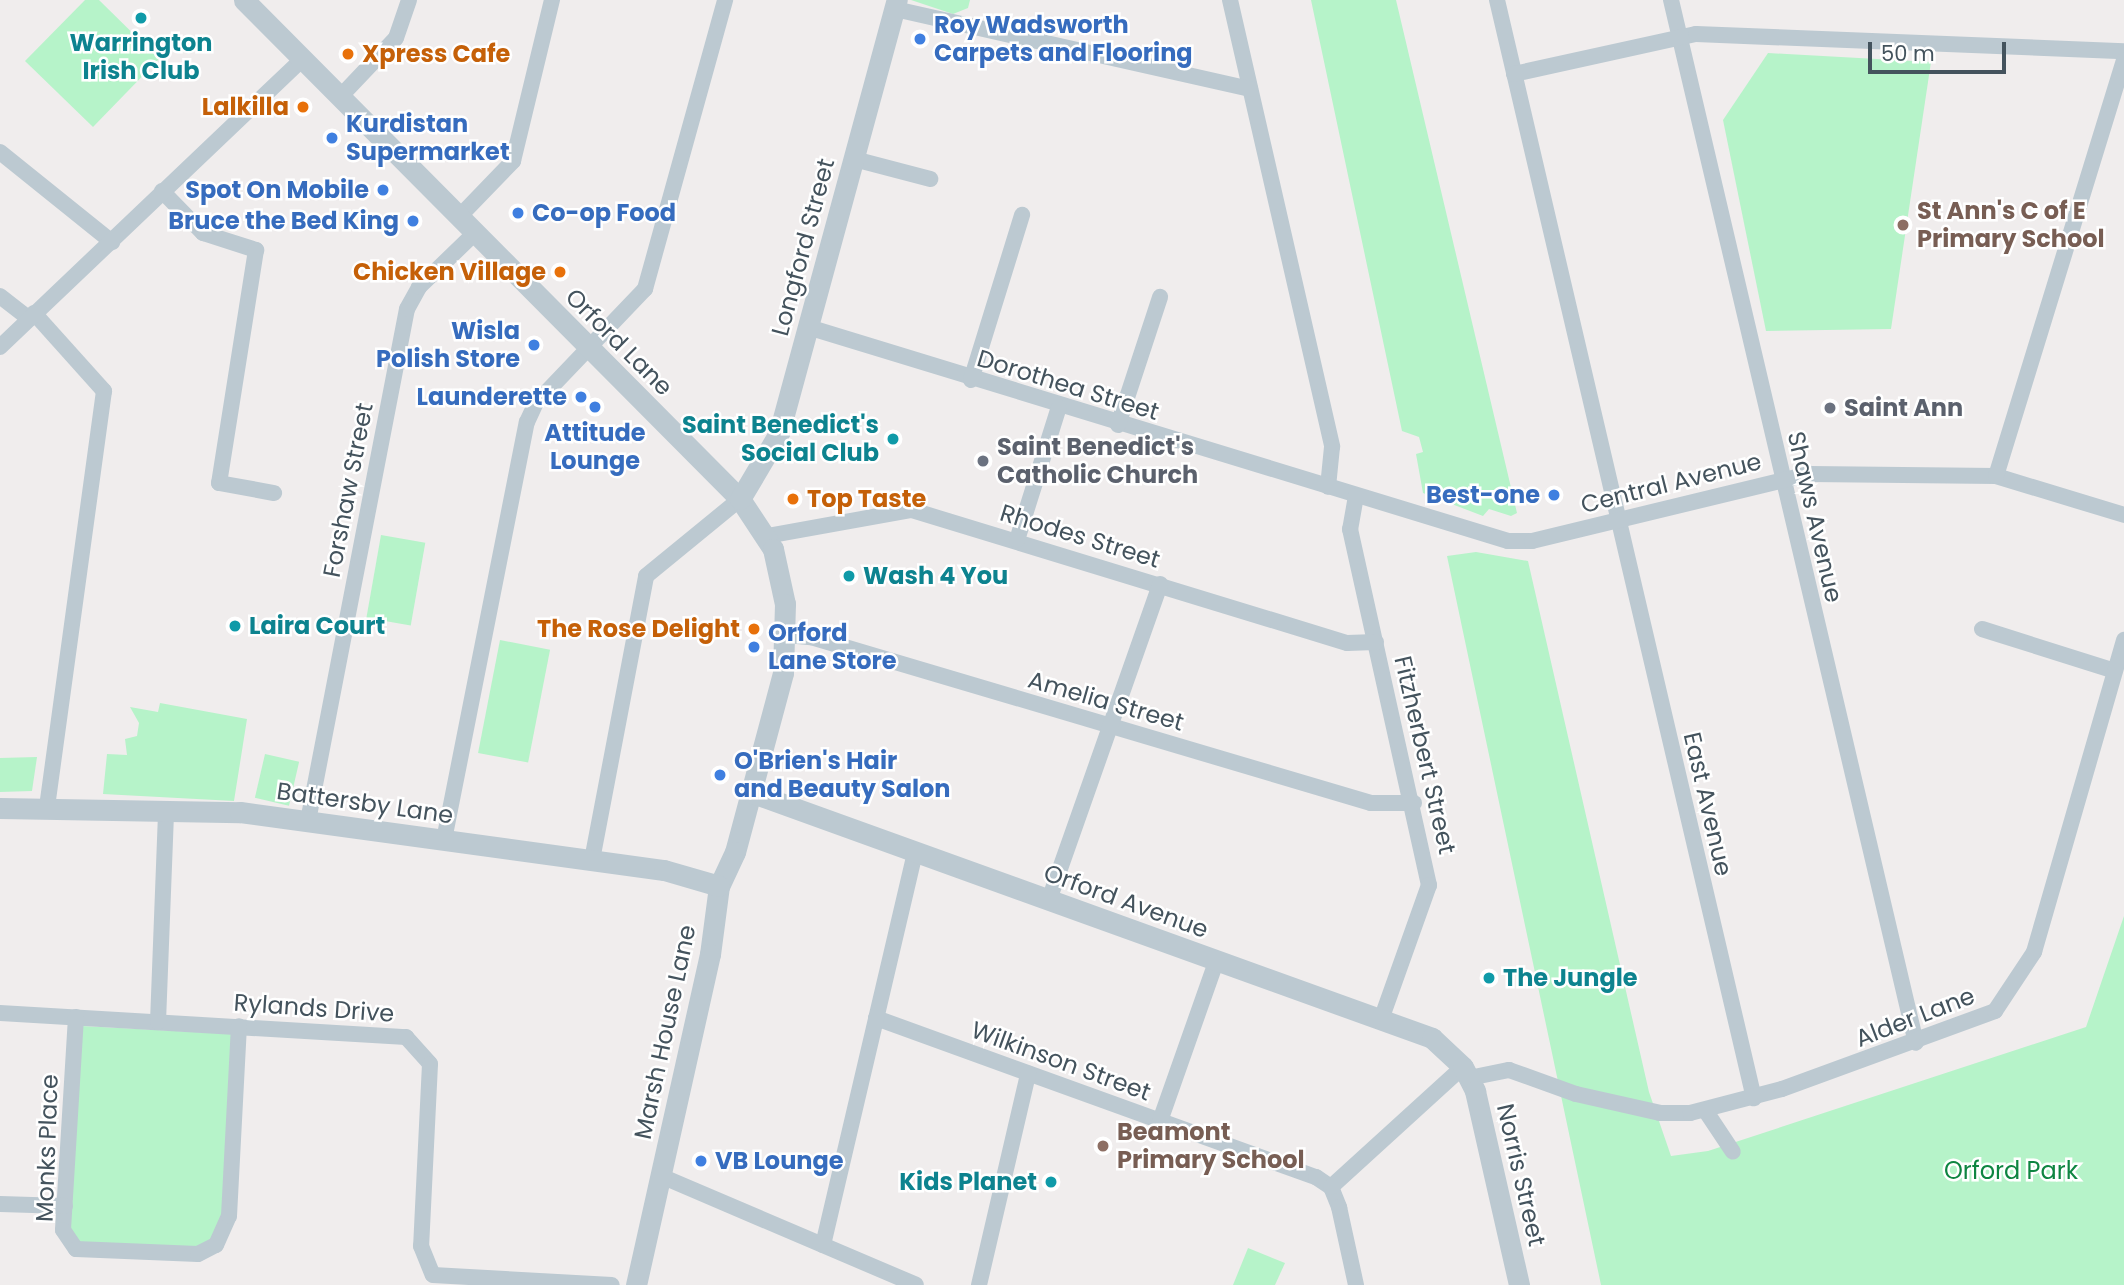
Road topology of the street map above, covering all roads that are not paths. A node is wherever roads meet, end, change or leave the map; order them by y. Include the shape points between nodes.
1 (244, 0) edge
2 (410, 0) edge
3 (552, 0) edge
4 (725, 0) edge
5 (1230, 0) edge
6 (1497, 0) edge
7 (1671, 0) edge
8 (896, 5) edge
9 (1679, 36) junction
10 (2124, 51) edge
11 (302, 59) junction
12 (2124, 60) edge
13 (1514, 74) junction
14 (1250, 89) junction
15 (340, 97) junction
16 (0, 152) edge
17 (854, 159) junction
18 (930, 179) dead end
19 (162, 191) junction
20 (1022, 215) dead end
21 (458, 217) junction
22 (475, 233) junction
23 (112, 242) junction
24 (0, 296) edge
25 (1160, 297) dead end
26 (32, 316) junction
27 (808, 327) junction
28 (0, 347) edge
29 (590, 350) junction
30 (971, 380) junction
31 (1059, 407) junction
32 (1118, 425) junction
33 (1996, 476) junction
34 (1783, 479) junction
35 (1328, 487) junction
36 (274, 493) dead end
37 (1356, 496) junction
38 (740, 499) junction
39 (2124, 515) edge
40 (1618, 520) junction
41 (767, 536) junction
42 (1017, 540) junction
43 (1160, 584) junction
44 (1982, 629) dead end
45 (786, 635) junction
46 (2124, 640) edge
47 (1376, 642) junction
48 (2115, 671) junction
49 (1111, 726) junction
50 (750, 792) junction
51 (1414, 803) junction
52 (0, 808) edge
53 (47, 808) junction
54 (166, 809) junction
55 (308, 821) junction
56 (444, 840) junction
57 (915, 852) junction
58 (592, 860) junction
59 (719, 886) junction
60 (1049, 900) junction
61 (1216, 962) junction
62 (0, 1013) edge
63 (76, 1017) junction
64 (876, 1018) junction
65 (1381, 1020) junction
66 (158, 1022) junction
67 (239, 1026) junction
68 (1916, 1043) junction
69 (1466, 1073) junction
70 (1028, 1074) junction
71 (1754, 1098) junction
72 (1706, 1110) junction
73 (1160, 1121) junction
74 (1733, 1152) dead end
75 (662, 1176) junction
76 (1331, 1187) junction
77 (0, 1203) edge
78 (65, 1206) junction
79 (823, 1245) junction
80 (612, 1285) edge
81 (636, 1285) edge
82 (916, 1285) edge
83 (979, 1285) edge
84 (1356, 1285) edge
85 (1519, 1285) edge

1 - 11 street, Orford Lane
2 - 15 street via 396,38
3 - 21 street via 513,161
4 - 29 street via 645,289
5 - 14 street
6 - 13 street, East Avenue
7 - 9 street, Shaws Avenue
8 - 14 street
8 - 17 street, Longford Street
9 - 10 street
9 - 13 street
9 - 34 street, Shaws Avenue
11 - 15 street, Orford Lane
11 - 19 street
12 - 33 street
13 - 40 street, East Avenue
14 - 35 street via 1332,447
15 - 21 street, Orford Lane
16 - 23 street
17 - 18 street
17 - 27 street, Longford Street
19 - 23 street
19 - 36 street via 203,233 256,250 219,483
20 - 30 street
21 - 22 street, Orford Lane
22 - 29 street, Orford Lane
22 - 55 street, Forshaw Street via 419,287 407,309
23 - 26 street
24 - 26 street
25 - 32 street
26 - 28 street
26 - 53 street via 104,391
27 - 30 street, Dorothea Street
27 - 38 street, Longford Street via 773,449
29 - 38 street, Orford Lane
29 - 56 street via 536,403 527,422
30 - 31 street, Dorothea Street
31 - 32 street, Dorothea Street
31 - 42 street
32 - 35 street, Dorothea Street
33 - 34 street, Central Avenue via 1810,474
33 - 39 street, Central Avenue
34 - 40 street, Central Avenue
34 - 68 street, Shaws Avenue
35 - 37 street, Dorothea Street
37 - 40 street, Central Avenue via 1508,541
37 - 47 street, Fitzherbert Street via 1350,529
38 - 41 street, Orford Lane
38 - 58 street via 646,576
40 - 71 street, East Avenue
41 - 42 street, Rhodes Street via 898,509
41 - 45 street, Orford Lane
42 - 43 street, Rhodes Street
43 - 47 street, Rhodes Street via 1348,643
43 - 49 street
44 - 48 street
45 - 49 street, Amelia Street
45 - 50 street, Orford Lane via 781,682
46 - 48 street, Alder Lane
47 - 51 street, Fitzherbert Street
48 - 68 street, Alder Lane via 2102,730 2024,973 1995,1011
49 - 51 street, Amelia Street via 1371,803
49 - 60 street
50 - 57 street, Orford Avenue
50 - 59 street, Marsh House Lane
51 - 65 street, Fitzherbert Street via 1429,885
52 - 53 street, Battersby Lane
53 - 54 street, Battersby Lane
54 - 55 street, Battersby Lane
54 - 66 street
55 - 56 street, Battersby Lane
56 - 58 street, Battersby Lane
57 - 60 street, Orford Avenue
57 - 64 street
58 - 59 street, Battersby Lane
59 - 75 street, Marsh House Lane via 710,954
60 - 61 street, Orford Avenue
61 - 65 street, Orford Avenue
61 - 73 street
62 - 63 street, Rylands Drive
63 - 66 street, Rylands Drive
63 - 78 street, Monks Place
64 - 70 street, Wilkinson Street
64 - 79 street
65 - 69 street, Orford Avenue via 1432,1038
66 - 67 street, Rylands Drive
67 - 78 street, Monks Place via 229,1216 216,1245 198,1254 76,1249 63,1230
67 - 80 street, Rylands Drive via 406,1037 418,1046 430,1064 421,1246 433,1275
68 - 71 street, Alder Lane
69 - 72 street, Alder Lane via 1509,1070 1660,1113
69 - 76 street
69 - 85 street, Norris Street
70 - 73 street, Wilkinson Street
70 - 83 street
71 - 72 street, Alder Lane
72 - 74 street
73 - 76 street, Wilkinson Street
75 - 79 street
75 - 81 street, Marsh House Lane
76 - 84 street
77 - 78 street
79 - 82 street

